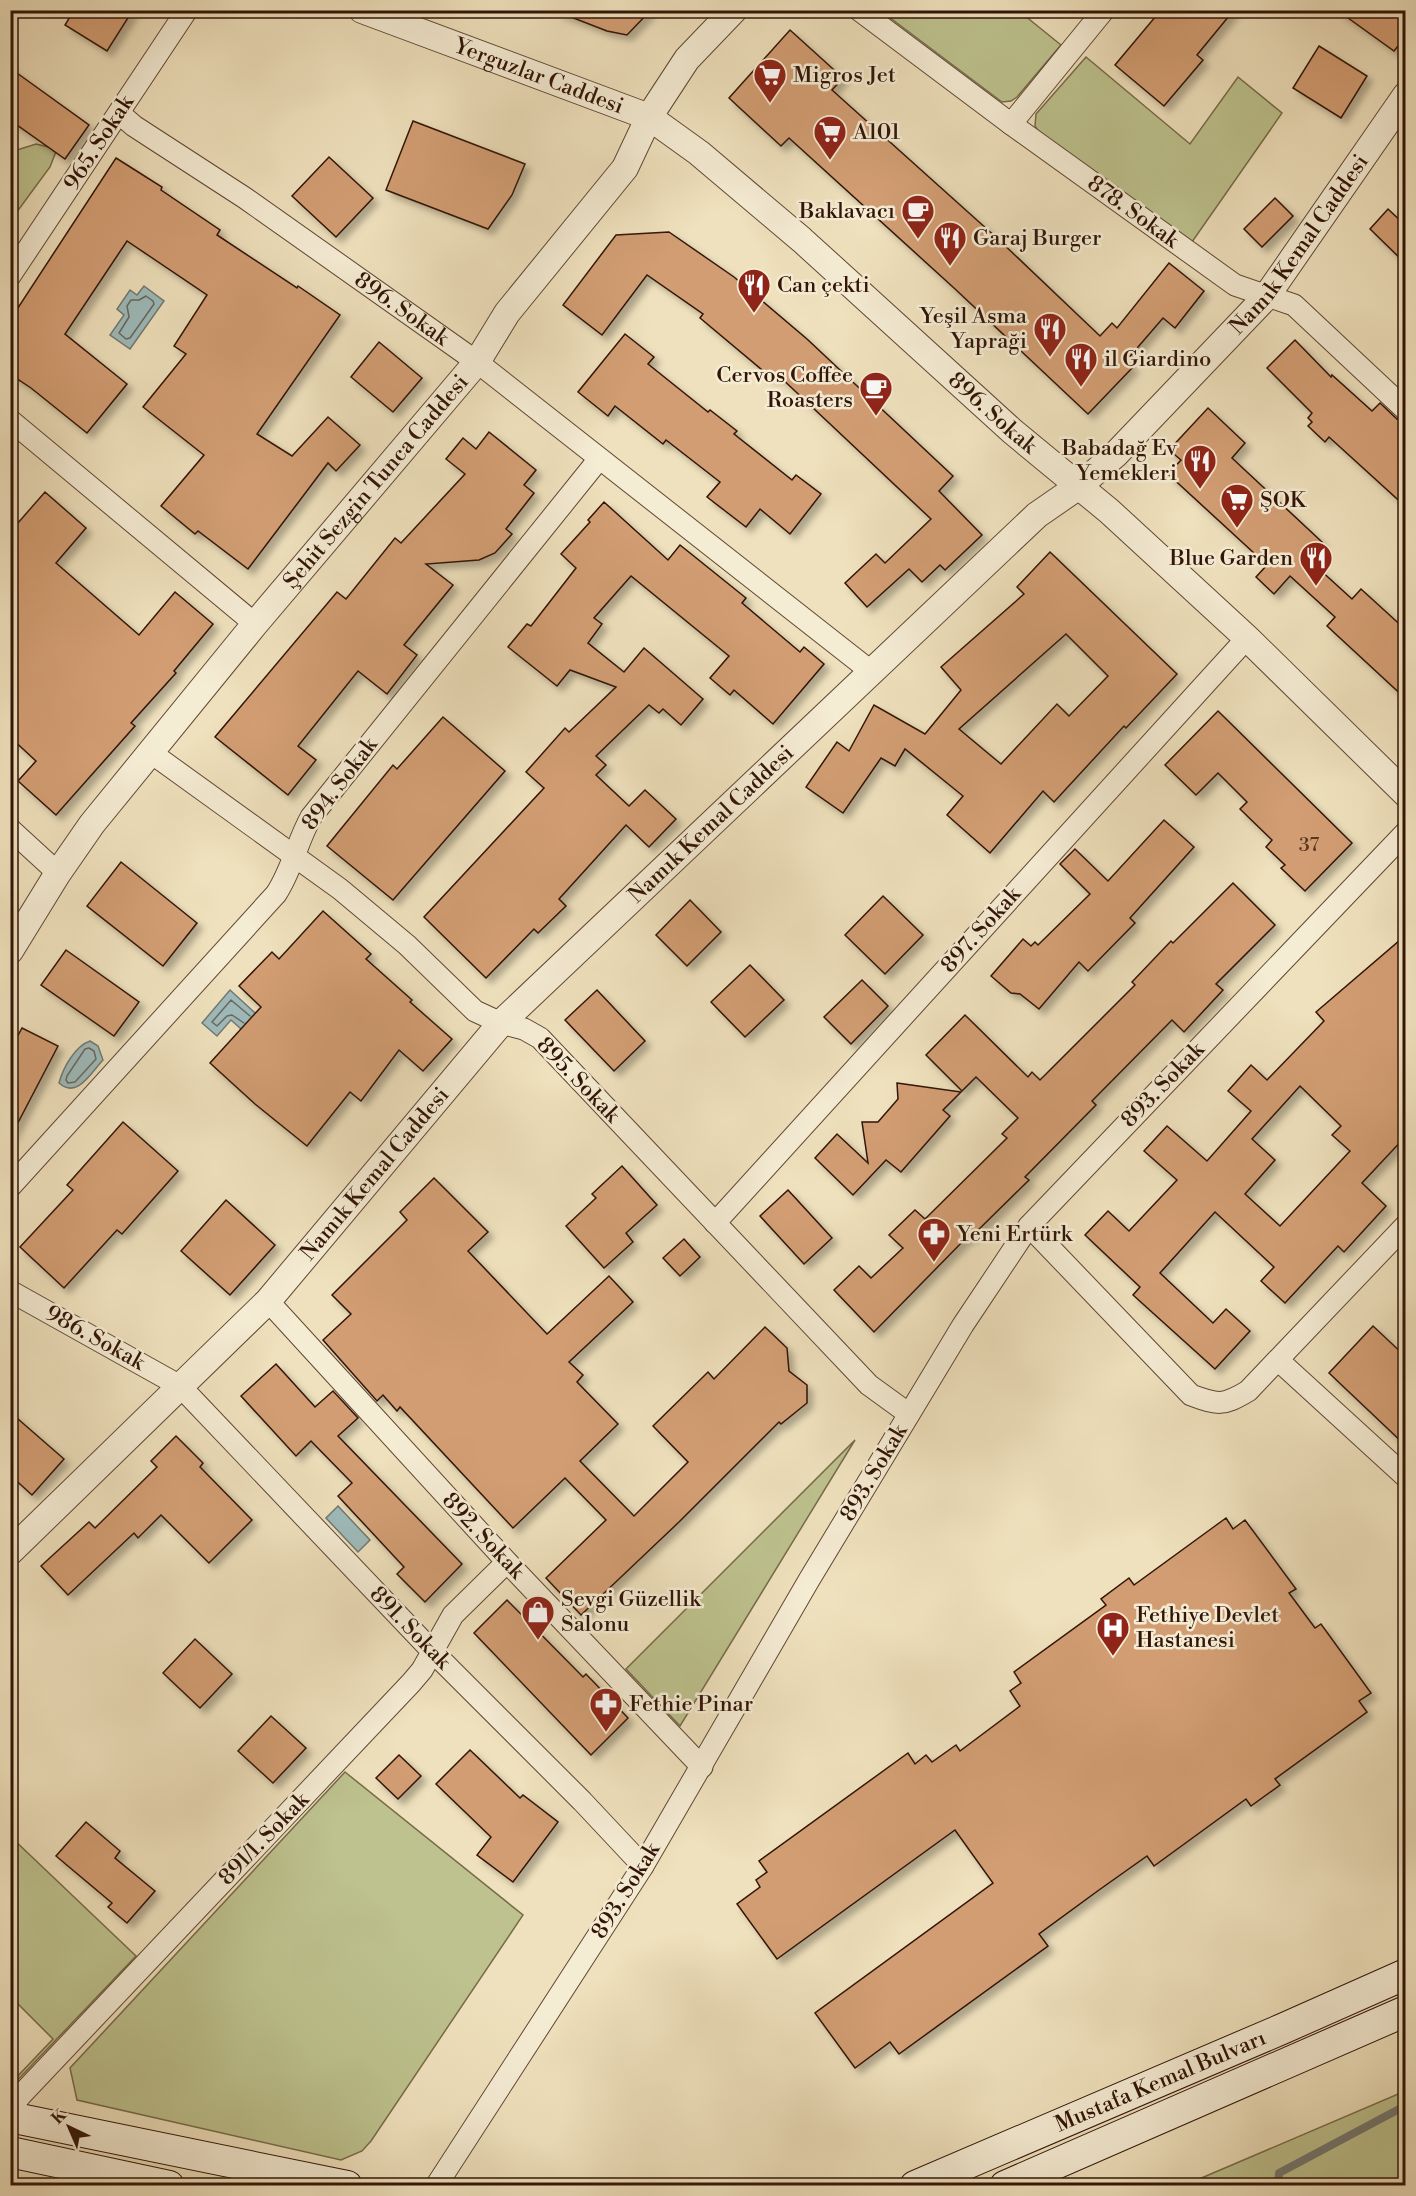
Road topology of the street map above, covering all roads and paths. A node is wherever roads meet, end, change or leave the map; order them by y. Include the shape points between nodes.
1 (187, 10) edge
2 (362, 10) edge
3 (734, 10) edge
4 (859, 10) edge
5 (1104, 10) edge
6 (1406, 95) edge
7 (119, 113) junction
8 (649, 117) junction
9 (1011, 124) junction
10 (10, 276) edge
11 (1266, 297) junction
12 (477, 362) junction
13 (1406, 410) edge
14 (10, 420) edge
15 (599, 459) junction
16 (1079, 486) junction
17 (255, 624) junction
18 (1246, 638) junction
19 (873, 673) junction
20 (150, 752) junction
21 (1406, 794) edge
22 (10, 829) edge
23 (1406, 832) edge
24 (295, 857) junction
25 (58, 873) junction
26 (10, 951) edge
27 (501, 1023) junction
28 (10, 1187) edge
29 (715, 1223) junction
30 (1029, 1226) junction
31 (1406, 1226) edge
32 (10, 1291) edge
33 (268, 1301) junction
34 (1278, 1360) junction
35 (180, 1386) junction
36 (909, 1414) junction
37 (1406, 1477) edge
38 (10, 1552) edge
39 (507, 1562) junction
40 (432, 1651) junction
41 (702, 1767) junction
42 (643, 1866) junction
43 (1406, 1974) edge
44 (1406, 2012) edge
45 (10, 2109) edge
46 (10, 2116) edge
47 (10, 2152) edge
48 (169, 2186) edge
49 (347, 2186) edge
50 (436, 2186) edge
51 (915, 2186) edge
52 (1005, 2186) edge

1 - 7 street, 965. Sokak
2 - 8 street, Yerguzlar Caddesi
3 - 8 street, Şehit Sezgin Tunca Caddesi via 687,59
4 - 9 street, 878. Sokak
5 - 9 street
6 - 11 street, Namık Kemal Caddesi
7 - 10 street, 965. Sokak
7 - 12 street, 896. Sokak
8 - 12 street, Şehit Sezgin Tunca Caddesi via 625,168 507,313
8 - 16 street, 896. Sokak via 699,153 801,240 1012,431
9 - 11 street, 878. Sokak via 1234,285
11 - 13 street, 878. Sokak via 1294,305
11 - 16 street, Namık Kemal Caddesi via 1115,455
12 - 15 street, 896. Sokak
12 - 17 street, Şehit Sezgin Tunca Caddesi
14 - 17 street
15 - 19 street, 896. Sokak
15 - 24 street, 894. Sokak via 311,817
16 - 18 street, 896. Sokak
16 - 19 street, Namık Kemal Caddesi via 1037,515
17 - 20 street, Şehit Sezgin Tunca Caddesi
18 - 21 street, 896. Sokak
18 - 29 street, 897. Sokak
19 - 27 street, Namık Kemal Caddesi
20 - 24 street, 895. Sokak
20 - 25 street, Şehit Sezgin Tunca Caddesi
22 - 25 street
23 - 30 street, 893. Sokak
24 - 27 street, 895. Sokak via 407,945 475,1011
24 - 28 street, 894. Sokak via 276,894
25 - 26 street, Şehit Sezgin Tunca Caddesi
27 - 29 street, 895. Sokak via 540,1038
27 - 33 street, Namık Kemal Caddesi
29 - 36 street, 895. Sokak via 869,1385
30 - 34 street via 1191,1395 1210,1402 1230,1402 1248,1391
30 - 36 street, 893. Sokak
31 - 34 street
32 - 35 street, 986. Sokak
33 - 35 street, Namık Kemal Caddesi
33 - 39 street, 892. Sokak
34 - 37 street
35 - 38 street, Namık Kemal Caddesi
35 - 40 street, 891. Sokak
36 - 41 street, 893. Sokak via 808,1580
39 - 40 street, 891/1. Sokak via 453,1615
39 - 41 street, 892. Sokak
40 - 42 street, 891. Sokak
40 - 45 street, 891/1. Sokak via 411,1683
41 - 42 street, 893. Sokak
42 - 50 street, 893. Sokak
43 - 51 main road, Mustafa Kemal Bulvarı
44 - 52 main road, Mustafa Kemal Bulvarı
46 - 49 main road
47 - 48 main road

